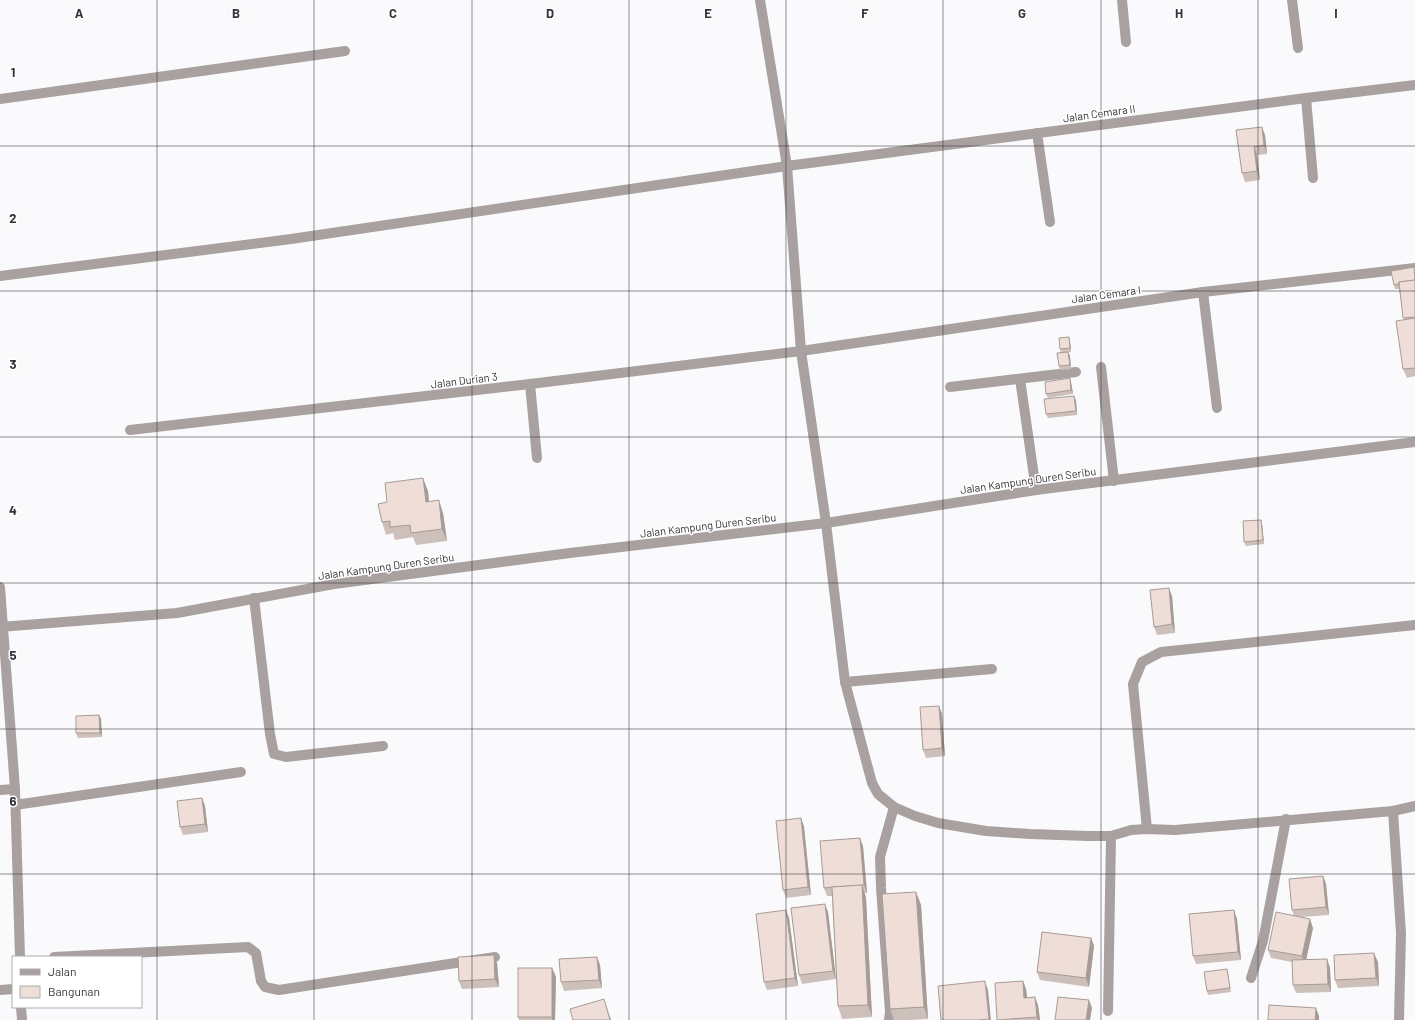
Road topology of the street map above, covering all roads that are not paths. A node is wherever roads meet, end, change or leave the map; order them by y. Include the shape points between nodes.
1 (760, 0) edge
2 (1122, 0) edge
3 (1292, 0) edge
4 (1126, 42) dead end
5 (1298, 48) dead end
6 (345, 51) dead end
7 (1415, 85) edge
8 (1306, 98) junction
9 (0, 99) edge
10 (1037, 133) junction
11 (787, 166) junction
12 (1313, 178) dead end
13 (1050, 222) dead end
14 (1415, 268) edge
15 (0, 276) edge
16 (1203, 292) junction
17 (801, 351) junction
18 (1101, 367) dead end
19 (1076, 372) dead end
20 (1020, 379) junction
21 (530, 384) junction
22 (950, 388) dead end
23 (1217, 408) dead end
24 (130, 430) dead end
25 (1415, 442) edge
26 (537, 458) dead end
27 (1114, 481) junction
28 (1036, 490) junction
29 (826, 523) junction
30 (0, 587) edge
31 (254, 598) junction
32 (1415, 625) edge
33 (2, 627) edge
34 (992, 669) dead end
35 (845, 682) junction
36 (382, 746) dead end
37 (241, 772) dead end
38 (15, 789) junction
39 (0, 790) edge
40 (15, 805) junction
41 (1415, 806) edge
42 (894, 807) junction
43 (1393, 811) junction
44 (1286, 820) junction
45 (1147, 829) junction
46 (1111, 836) junction
47 (20, 956) edge
48 (73, 956) edge
49 (495, 957) edge
50 (1252, 978) dead end
51 (12, 989) edge
52 (0, 990) edge
53 (21, 1008) edge
54 (1108, 1011) dead end
55 (22, 1020) edge
56 (889, 1020) edge
57 (1399, 1020) edge

1 - 11 street
2 - 4 street
3 - 5 street
6 - 9 street
7 - 8 street, Jalan Cemara II
8 - 10 street, Jalan Cemara II
8 - 12 street
10 - 11 street, Jalan Cemara II
10 - 13 street
11 - 15 street, Jalan Cemara II via 291,239
11 - 17 street
14 - 16 street, Jalan Cemara I
16 - 17 street, Jalan Cemara I
16 - 23 street
17 - 21 street, Jalan Durian 3
17 - 29 street
18 - 27 street
19 - 20 street
20 - 22 street
20 - 28 street
21 - 24 street, Jalan Durian 3
21 - 26 street
25 - 27 street, Jalan Kampung Duren Seribu
27 - 28 street, Jalan Kampung Duren Seribu
28 - 29 street, Jalan Kampung Duren Seribu
29 - 31 street, Jalan Kampung Duren Seribu via 570,553 342,583
29 - 35 street
30 - 33 street
31 - 33 street, Jalan Kampung Duren Seribu via 178,613
31 - 36 street via 274,754 286,757
32 - 45 street via 1161,652 1142,662 1133,684
33 - 38 street
34 - 35 street
35 - 42 street via 872,783 878,794
37 - 40 street
38 - 39 street
38 - 40 street
40 - 47 street
41 - 43 street
42 - 46 street via 938,823 986,830
42 - 56 street via 880,857
43 - 44 street
43 - 57 street via 1401,933
44 - 45 street via 1175,830
44 - 50 street via 1264,941
45 - 46 street via 1131,830
46 - 54 street
48 - 49 street via 248,947 256,953 261,981 266,987 278,990
51 - 52 street
53 - 55 street

